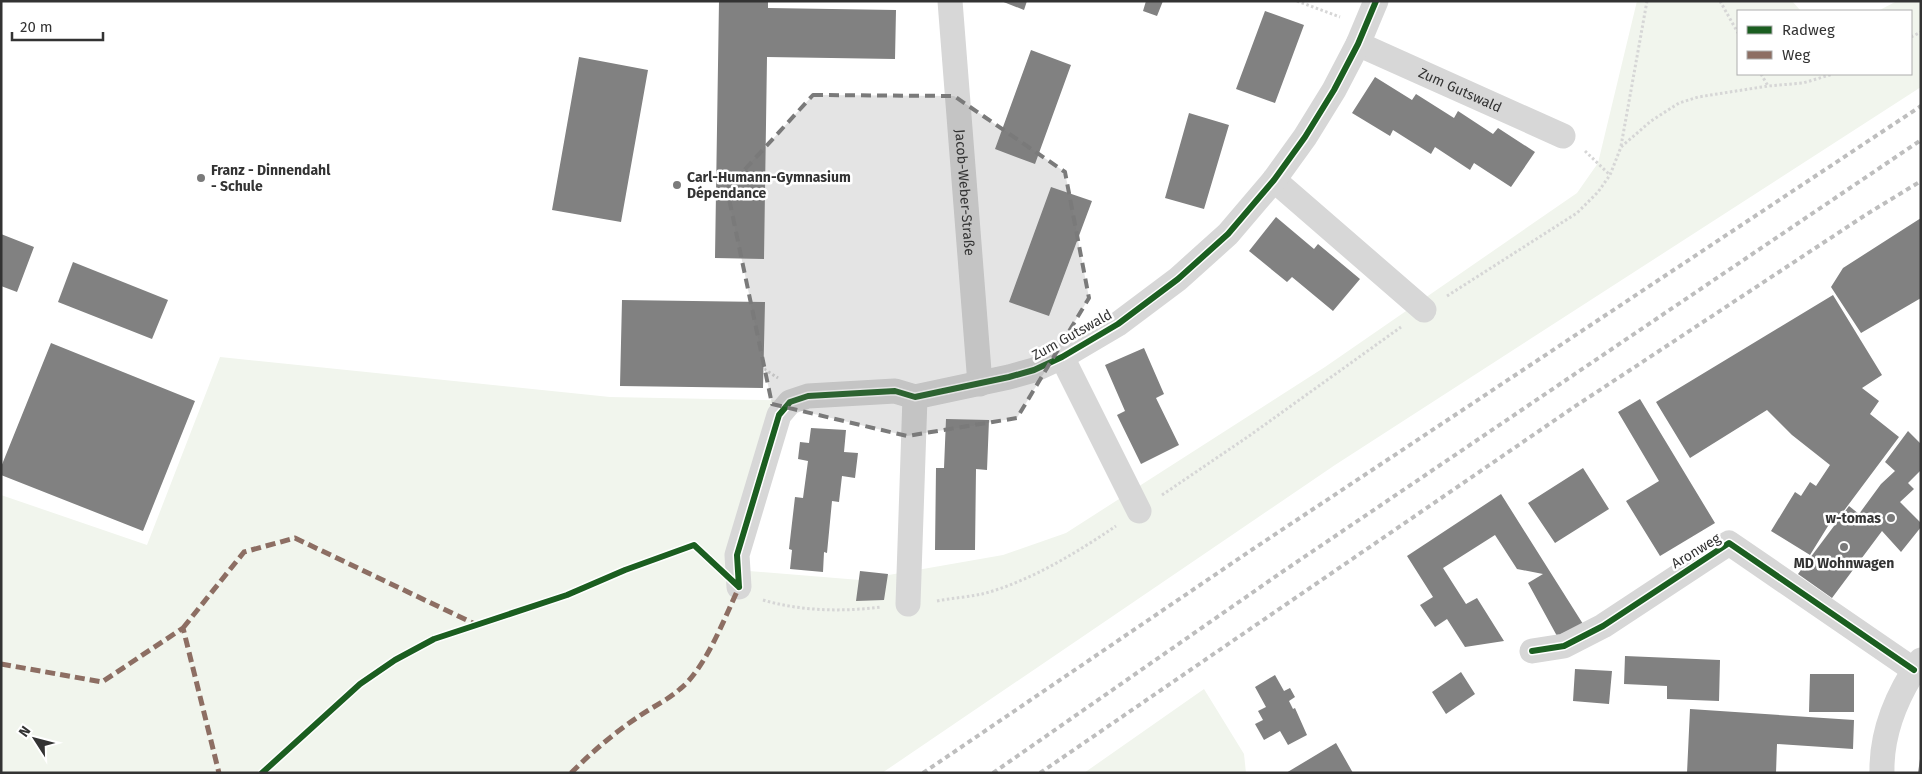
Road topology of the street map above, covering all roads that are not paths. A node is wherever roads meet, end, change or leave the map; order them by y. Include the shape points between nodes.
1 (950, 1) edge
2 (1376, 1) edge
3 (1362, 36) junction
4 (1563, 136) dead end
5 (1274, 180) junction
6 (1424, 310) road end
7 (1062, 357) junction
8 (980, 384) junction
9 (915, 397) junction
10 (1139, 511) road end
11 (739, 587) road end
12 (908, 604) road end
13 (1532, 652) dead end
14 (1917, 665) edge
15 (1882, 773) edge

1 - 8 street, Jacob-Weber-Straße
2 - 3 street, Zum Gutswald
3 - 4 street, Zum Gutswald
3 - 5 street, Zum Gutswald via 1305,137
5 - 6 street
5 - 7 street, Zum Gutswald via 1228,234 1178,279 1118,324
7 - 8 street, Zum Gutswald via 1034,370
7 - 10 street, Zum Gutswald
8 - 9 street, Zum Gutswald
9 - 11 street, Zum Gutswald via 895,391 808,396 790,402 779,416 737,555
9 - 12 street
13 - 14 street, Aronweg via 1564,646 1603,626 1729,543
14 - 15 street, Aronweg via 1889,720

